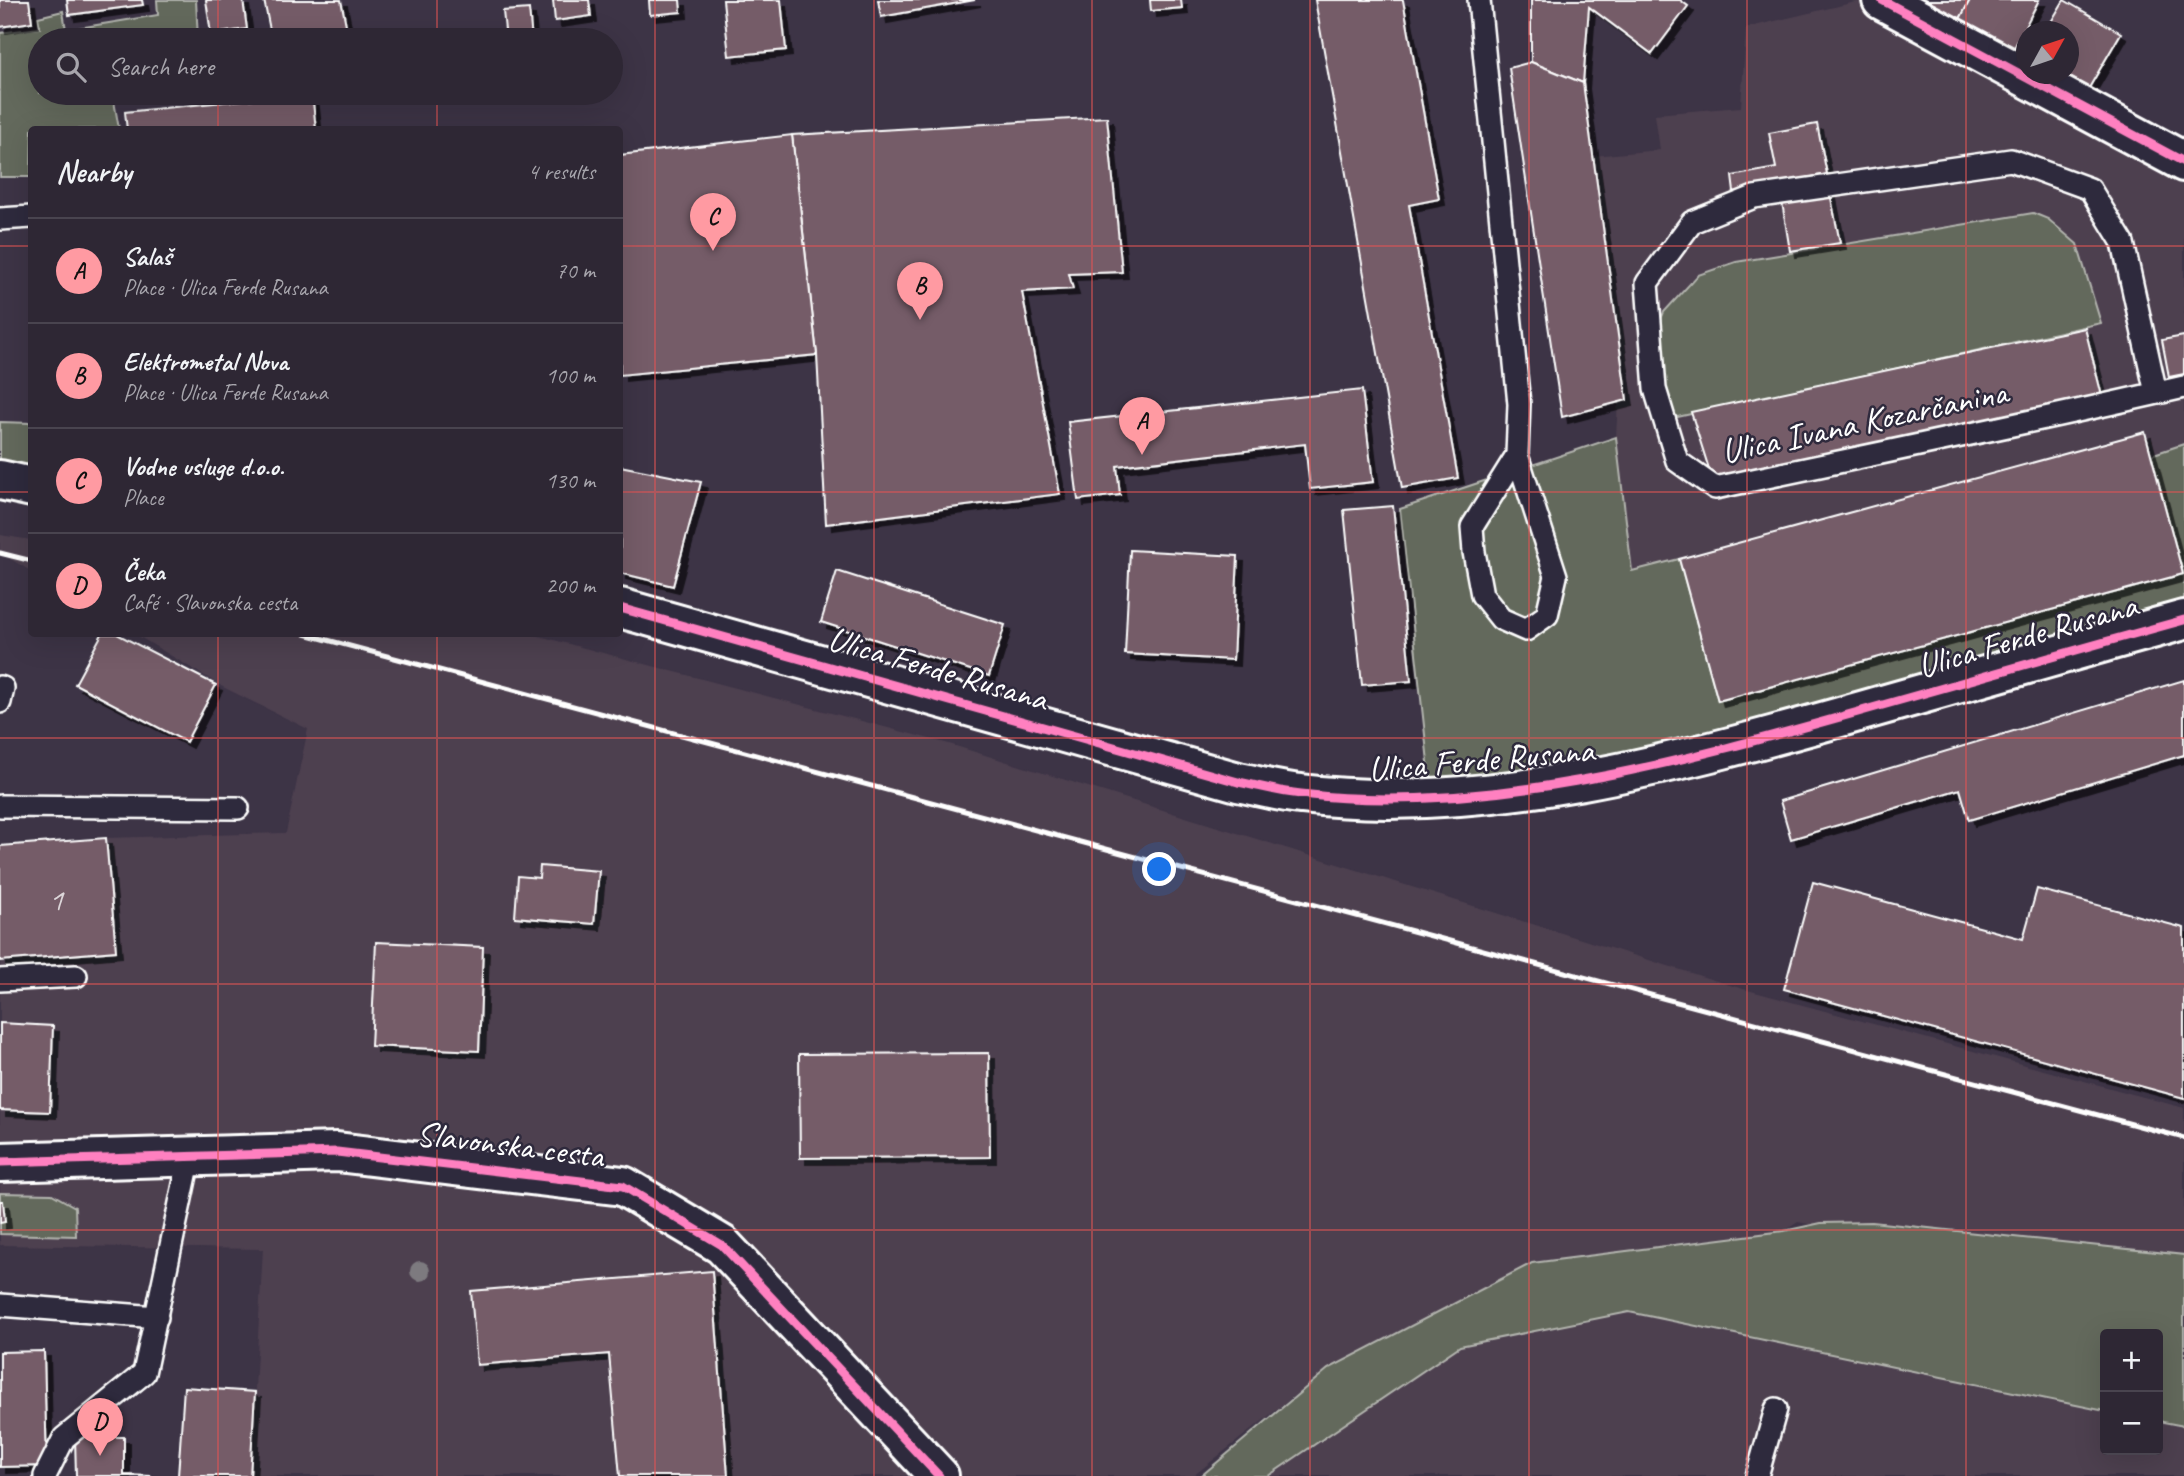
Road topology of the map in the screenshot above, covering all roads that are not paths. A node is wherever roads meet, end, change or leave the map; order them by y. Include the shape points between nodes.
1 (1479, 0) edge
2 (1882, 0) edge
3 (2184, 162) edge
4 (28, 217) edge
5 (0, 219) edge
6 (2184, 387) edge
7 (2156, 393) junction
8 (1517, 455) junction
9 (0, 480) edge
10 (28, 486) edge
11 (623, 609) edge
12 (2184, 620) edge
13 (0, 687) edge
14 (0, 702) edge
15 (0, 806) edge
16 (238, 808) dead end
17 (76, 976) dead end
18 (0, 980) edge
19 (190, 1156) junction
20 (0, 1162) edge
21 (0, 1305) edge
22 (157, 1317) junction
23 (1776, 1409) dead end
24 (45, 1476) edge
25 (939, 1476) edge
26 (1757, 1476) edge

1 - 8 lane via 1518,404
2 - 3 street
4 - 5 lane
6 - 7 lane, Ulica Ivana Kozarčanina
7 - 7 lane, Ulica Ivana Kozarčanina via 1714,488 1677,461 1655,389 1647,283 1692,222 1754,197 2011,160 2090,189 2123,243
8 - 8 lane via 1556,576 1547,615 1526,630 1502,619 1482,596 1472,527
9 - 10 street
11 - 12 street, Ulica Ferde Rusana via 1238,782 1298,794 1432,799 1609,776 1725,750
13 - 14 lane
15 - 16 lane
17 - 18 lane
19 - 20 street, Slavonska cesta
19 - 22 lane
19 - 25 street, Slavonska cesta via 337,1152 623,1186 722,1245
21 - 22 lane
22 - 24 lane via 144,1373 64,1438
23 - 26 lane

